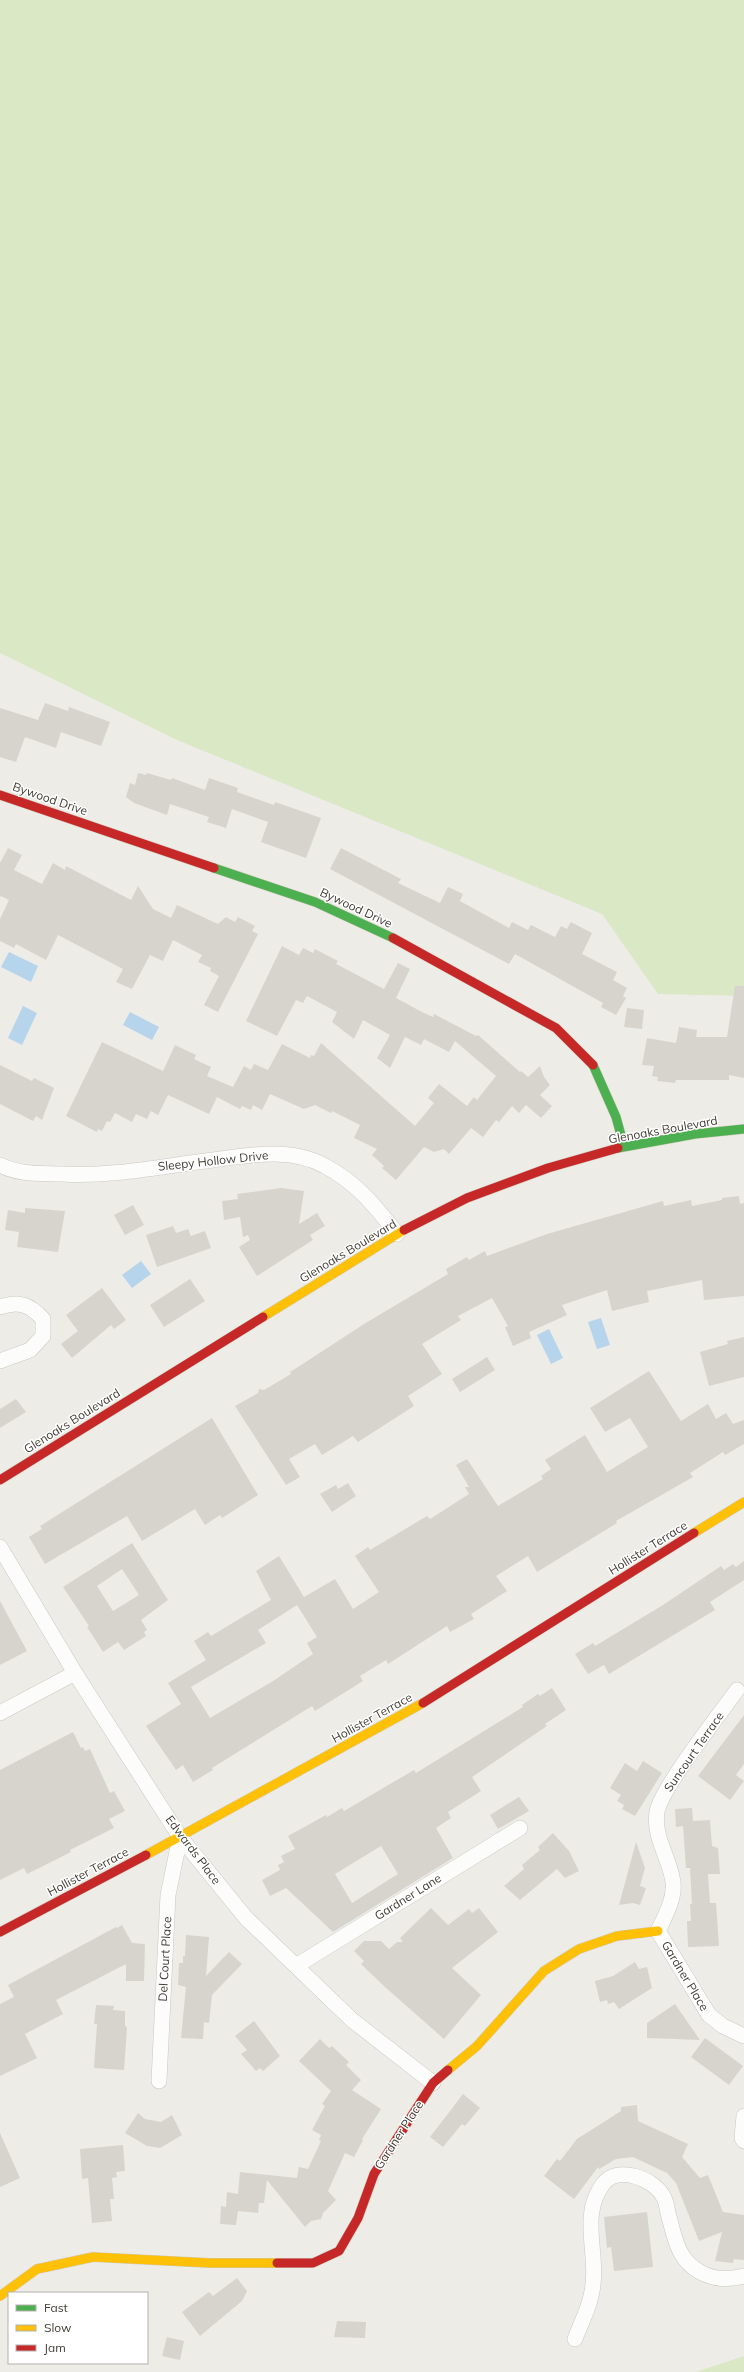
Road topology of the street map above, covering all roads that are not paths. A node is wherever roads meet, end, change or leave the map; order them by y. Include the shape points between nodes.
1 (0, 795) edge
2 (744, 1129) edge
3 (624, 1146) junction
4 (0, 1165) edge
5 (397, 1234) junction
6 (0, 1307) edge
7 (0, 1361) edge
8 (0, 1480) edge
9 (744, 1502) edge
10 (0, 1547) edge
11 (75, 1673) junction
12 (737, 1690) dead end
13 (0, 1713) edge
14 (520, 1828) dead end
15 (180, 1837) junction
16 (658, 1931) junction
17 (0, 1932) edge
18 (296, 1966) junction
19 (744, 2036) edge
20 (159, 2082) dead end
21 (433, 2083) junction
22 (744, 2116) edge
23 (744, 2141) edge
24 (744, 2276) edge
25 (0, 2296) edge
26 (574, 2339) dead end

1 - 3 street, Bywood Drive via 315,902 380,931 516,1005 556,1028 592,1063 616,1117
2 - 3 street, Glenoaks Boulevard
3 - 5 street, Glenoaks Boulevard via 548,1168 467,1198
4 - 5 street, Sleepy Hollow Drive via 13,1172 84,1175 268,1153 301,1156 325,1165 347,1180 370,1199
5 - 8 street, Glenoaks Boulevard
6 - 7 street via 9,1304 32,1307 43,1319 43,1336 30,1350
9 - 15 street, Hollister Terrace via 415,1708
10 - 11 street, Edwards Place
11 - 13 street
11 - 15 street, Edwards Place
12 - 16 street, Suncourt Terrace via 667,1789 657,1811 657,1834 673,1883 670,1906
14 - 18 street, Gardner Lane
15 - 17 street, Hollister Terrace
15 - 18 street, Edwards Place via 246,1918
15 - 20 street, Del Court Place via 168,1895
16 - 19 street, Gardner Place via 709,2015 723,2026
16 - 21 street, Gardner Place via 611,1938 579,1949 544,1971 477,2046
18 - 21 street, Edwards Place via 352,2020
21 - 25 street, Gardner Place via 374,2174 358,2218 339,2251 313,2263 210,2263 93,2257 36,2269
22 - 23 street
24 - 26 street via 728,2280 708,2276 688,2265 677,2246 664,2196 653,2184 637,2177 618,2174 604,2182 594,2198 590,2219 595,2261 591,2296

